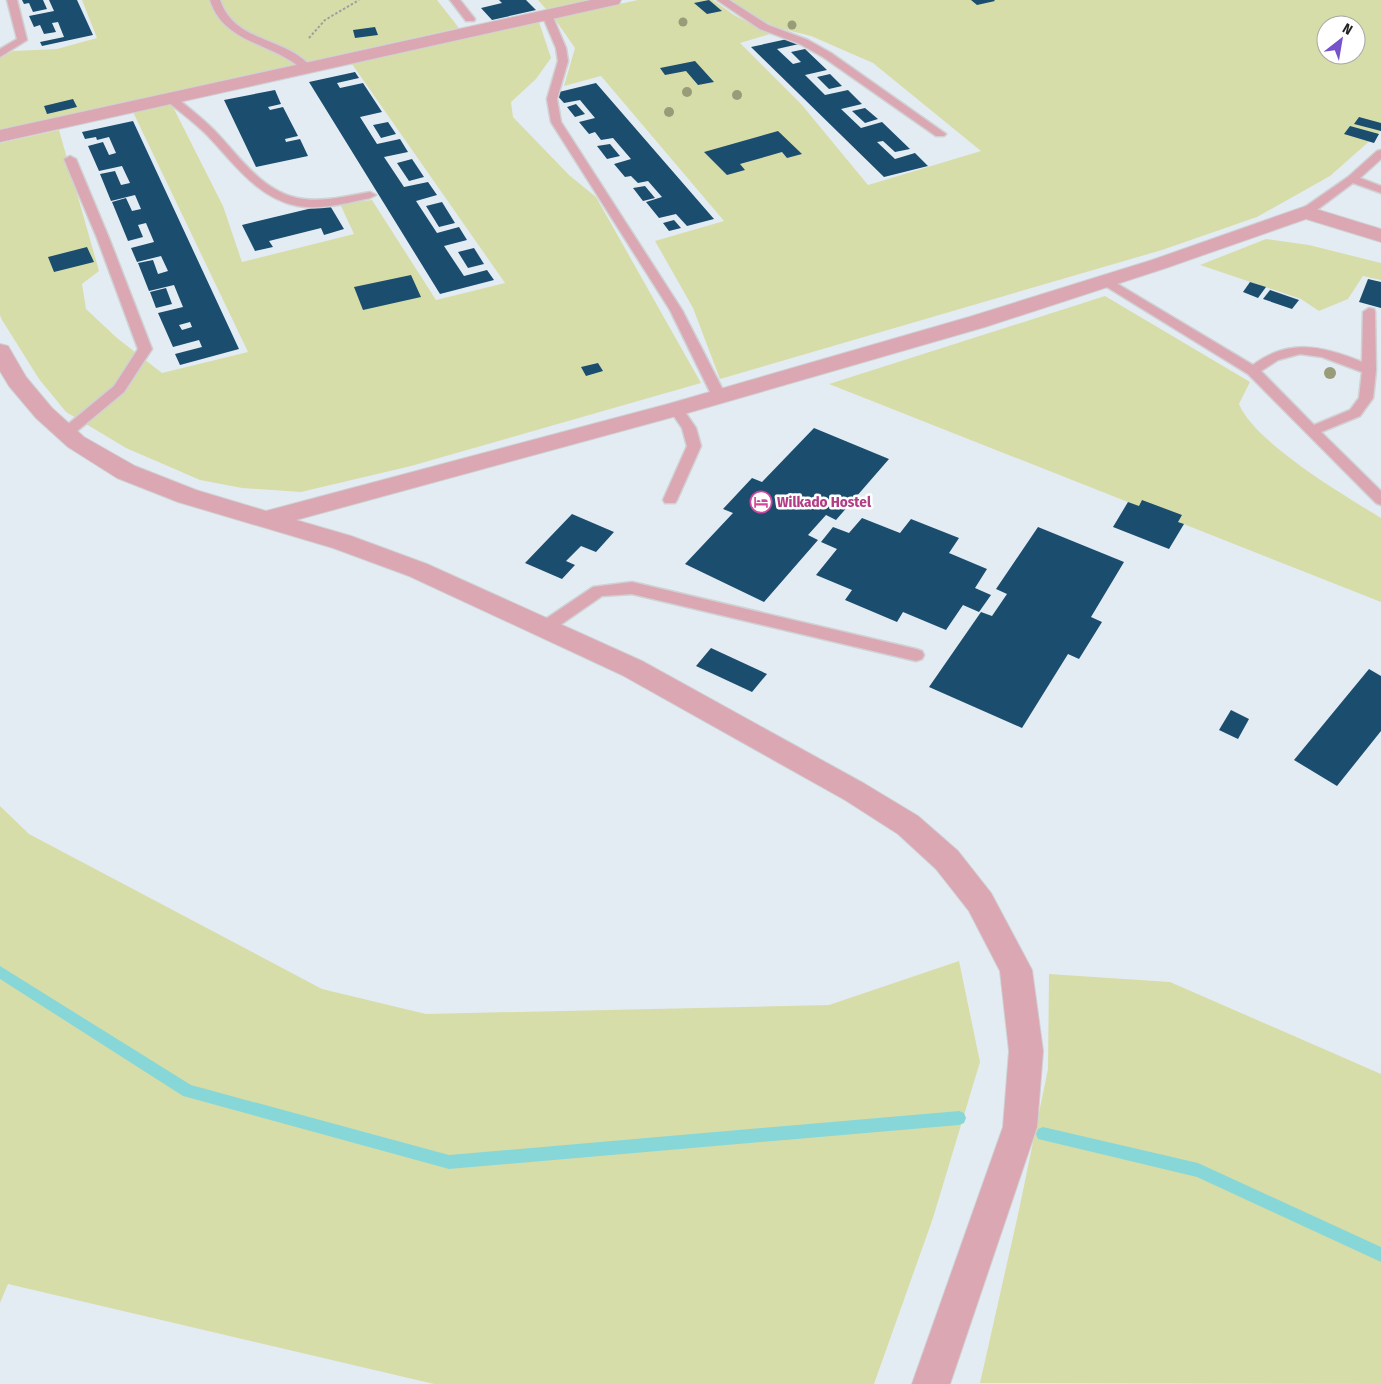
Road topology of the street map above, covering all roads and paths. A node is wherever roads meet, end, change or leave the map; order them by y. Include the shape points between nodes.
1 (12, 0) edge
2 (215, 0) edge
3 (359, 0) edge
4 (455, 0) edge
5 (613, 0) edge
6 (722, 0) edge
7 (547, 15) junction
8 (470, 19) dead end
9 (0, 54) edge
10 (302, 63) junction
11 (170, 98) junction
12 (940, 134) dead end
13 (0, 136) edge
14 (1381, 153) edge
15 (70, 159) dead end
16 (1352, 180) junction
17 (1381, 190) edge
18 (370, 195) dead end
19 (1306, 212) junction
20 (1381, 236) edge
21 (1106, 281) junction
22 (1369, 312) dead end
23 (0, 351) edge
24 (1369, 370) junction
25 (1253, 371) junction
26 (719, 396) junction
27 (676, 409) junction
28 (1311, 430) junction
29 (66, 433) junction
30 (670, 500) dead end
31 (1381, 500) edge
32 (267, 518) junction
33 (544, 628) junction
34 (916, 654) dead end
35 (931, 1384) edge

1 - 9 lane via 22,40
2 - 10 lane via 224,19 237,29
3 - 10 path via 331,14 315,28
4 - 8 lane
5 - 7 street
6 - 12 lane via 764,27 828,54
7 - 10 street
7 - 26 lane via 563,61 552,99 556,122 676,310
10 - 11 street
11 - 13 street
11 - 18 lane via 210,132 247,175 280,197 299,202 330,203
14 - 16 lane
15 - 29 lane via 145,349 119,389
16 - 17 lane
16 - 19 lane
19 - 20 street
19 - 21 street
21 - 25 lane
21 - 26 street via 977,322
22 - 24 lane
23 - 29 street via 17,381
24 - 25 lane via 1329,353 1301,350 1276,356
24 - 28 lane via 1366,398 1356,413
25 - 28 lane
26 - 27 street
27 - 30 lane via 689,428 694,446
27 - 32 street
28 - 31 lane
29 - 32 street via 126,472 187,496
32 - 33 street via 418,570
33 - 34 lane via 598,591 632,588
33 - 35 street via 632,668 847,787 908,825 947,860 980,902 1016,970 1026,1050 1020,1127

